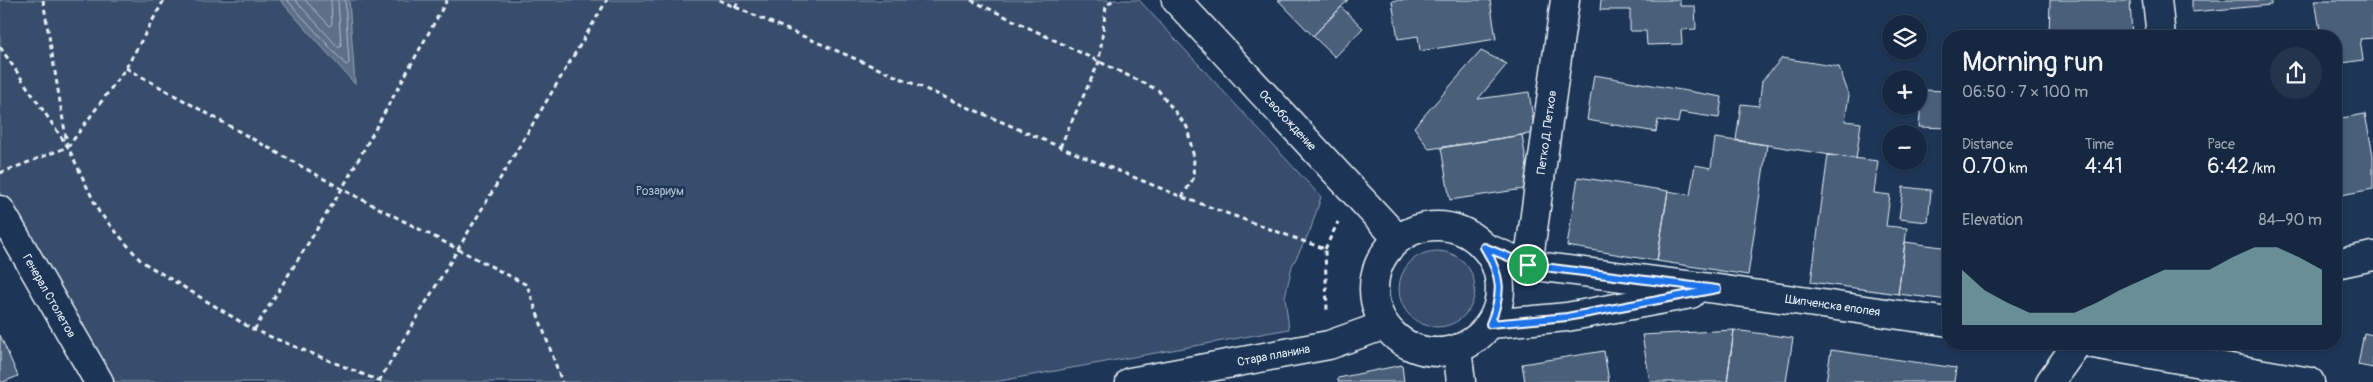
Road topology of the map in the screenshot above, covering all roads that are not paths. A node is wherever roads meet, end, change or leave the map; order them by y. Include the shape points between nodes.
1 (1176, 0) edge
2 (1565, 0) edge
3 (2157, 0) edge
4 (2160, 30) edge
5 (0, 210) edge
6 (1398, 240) junction
7 (1484, 247) junction
8 (2373, 256) edge
9 (2342, 263) edge
10 (1528, 265) junction
11 (1717, 289) junction
12 (1942, 321) edge
13 (1490, 324) junction
14 (1385, 325) junction
15 (1457, 349) junction
16 (2073, 350) edge
17 (2158, 350) edge
18 (2190, 353) edge
19 (99, 382) edge
20 (1130, 382) edge
21 (1461, 382) edge
22 (2050, 382) edge
23 (2310, 382) edge

1 - 6 main road, Освобождение
2 - 10 main road, Петко Д. Петков
3 - 4 main road
5 - 19 main road, Генерал Столетов
6 - 7 main road via 1415,230 1433,226 1452,228 1470,235
6 - 14 main road via 1385,253 1375,280 1377,308
7 - 10 main road, Шипченска епопея
7 - 13 main road via 1495,265 1500,285 1498,305
8 - 9 main road
10 - 11 main road, Шипченска епопея
11 - 12 main road, Шипченска епопея
11 - 13 main road, Шипченска епопея via 1567,317
13 - 15 main road via 1475,339
14 - 15 main road via 1399,340 1418,349 1437,352
14 - 20 main road, Стара планина via 1329,345
15 - 21 main road
16 - 22 main road
17 - 18 main road
18 - 23 main road

